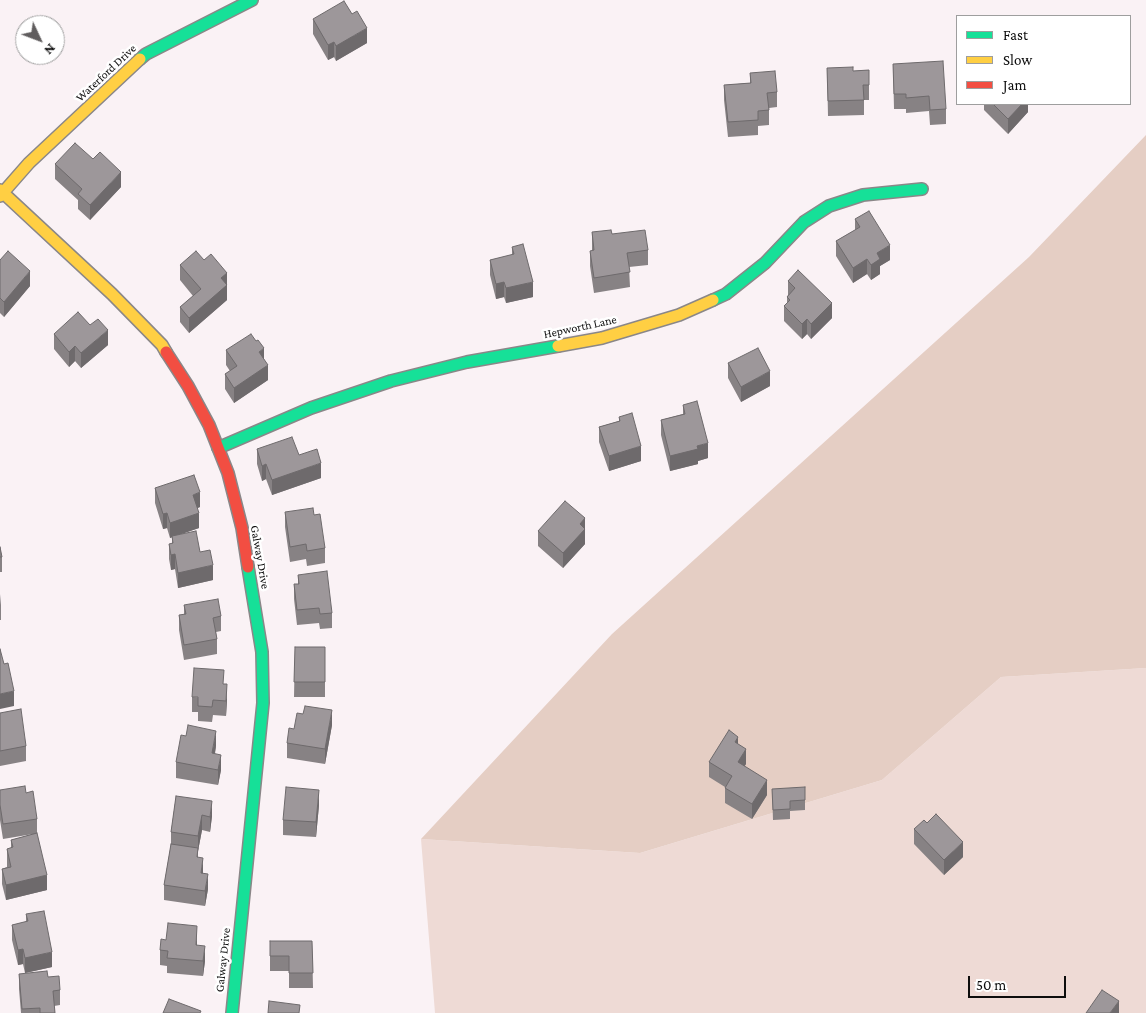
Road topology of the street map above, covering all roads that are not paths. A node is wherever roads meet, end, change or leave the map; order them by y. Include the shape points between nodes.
1 (252, 0) edge
2 (922, 189) dead end
3 (1, 193) edge
4 (218, 448) junction
5 (232, 1013) edge

1 - 3 street, Waterford Drive via 146,54
2 - 4 street, Hepworth Lane via 864,195 829,206 804,222 765,263 726,294 679,315 602,338 467,362 391,381 311,408
3 - 4 street, Galway Drive via 112,294 162,345 188,386
4 - 5 street, Galway Drive via 242,528 262,652 263,703

